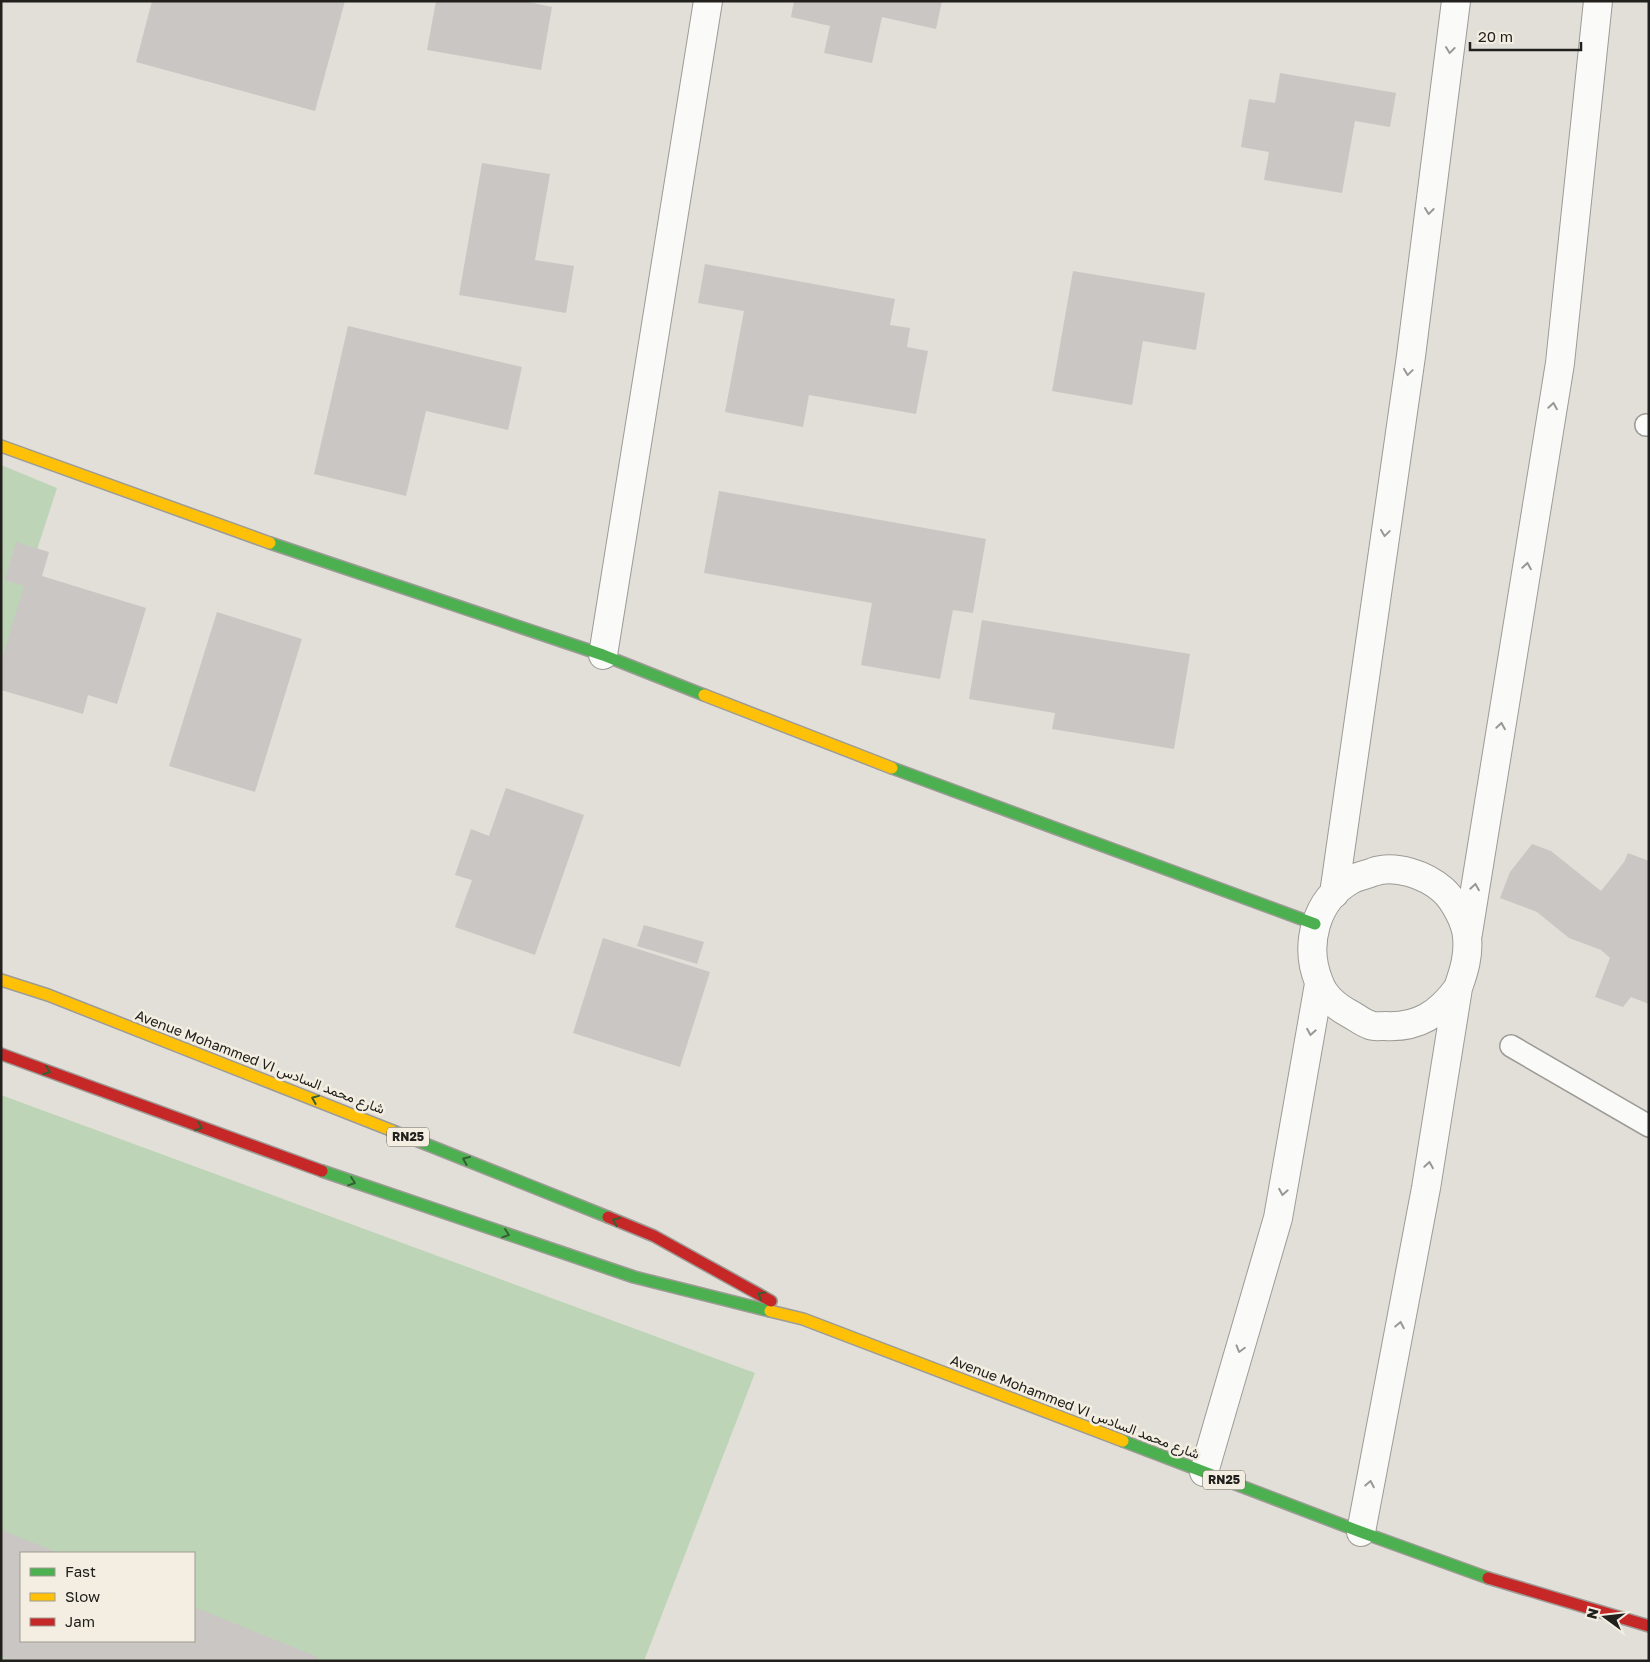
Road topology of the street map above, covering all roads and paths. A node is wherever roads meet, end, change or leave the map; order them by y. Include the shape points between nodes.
1 (708, 1) edge
2 (1456, 1) edge
3 (1598, 1) edge
4 (1, 446) edge
5 (603, 654) junction
6 (1334, 894) junction
7 (1315, 924) junction
8 (1467, 935) junction
9 (1, 980) edge
10 (1319, 984) junction
11 (1458, 988) junction
12 (1511, 1046) dead end
13 (1, 1054) edge
14 (1649, 1126) edge
15 (803, 1319) junction
16 (1204, 1472) junction
17 (1361, 1532) junction
18 (1649, 1626) edge

1 - 5 street
2 -> 6 street via 1411,356
8 -> 3 street via 1560,364
4 - 5 main road via 243,534
5 - 7 main road via 848,752
6 - 7 street
6 - 8 street via 1351,880 1376,871 1393,869 1420,876 1443,890 1458,909
7 - 10 street via 1311,951
8 - 11 street via 1467,962
15 -> 9 main road, Avenue Mohammed VI شارع محمد السادس / RN25 via 654,1236 317,1100 48,995
10 - 11 street via 1335,1006 1371,1026 1398,1027 1424,1020 1446,1004
10 -> 16 street via 1278,1218
17 -> 11 street via 1426,1188
12 - 14 lane
13 -> 15 main road, Avenue Mohammed VI شارع محمد السادس / RN25 via 300,1164 634,1277
15 - 16 main road, Avenue Mohammed VI شارع محمد السادس / RN25
16 - 17 main road, Avenue Mohammed VI شارع محمد السادس / RN25
17 - 18 main road, Avenue Mohammed VI شارع محمد السادس / RN25 via 1493,1580

